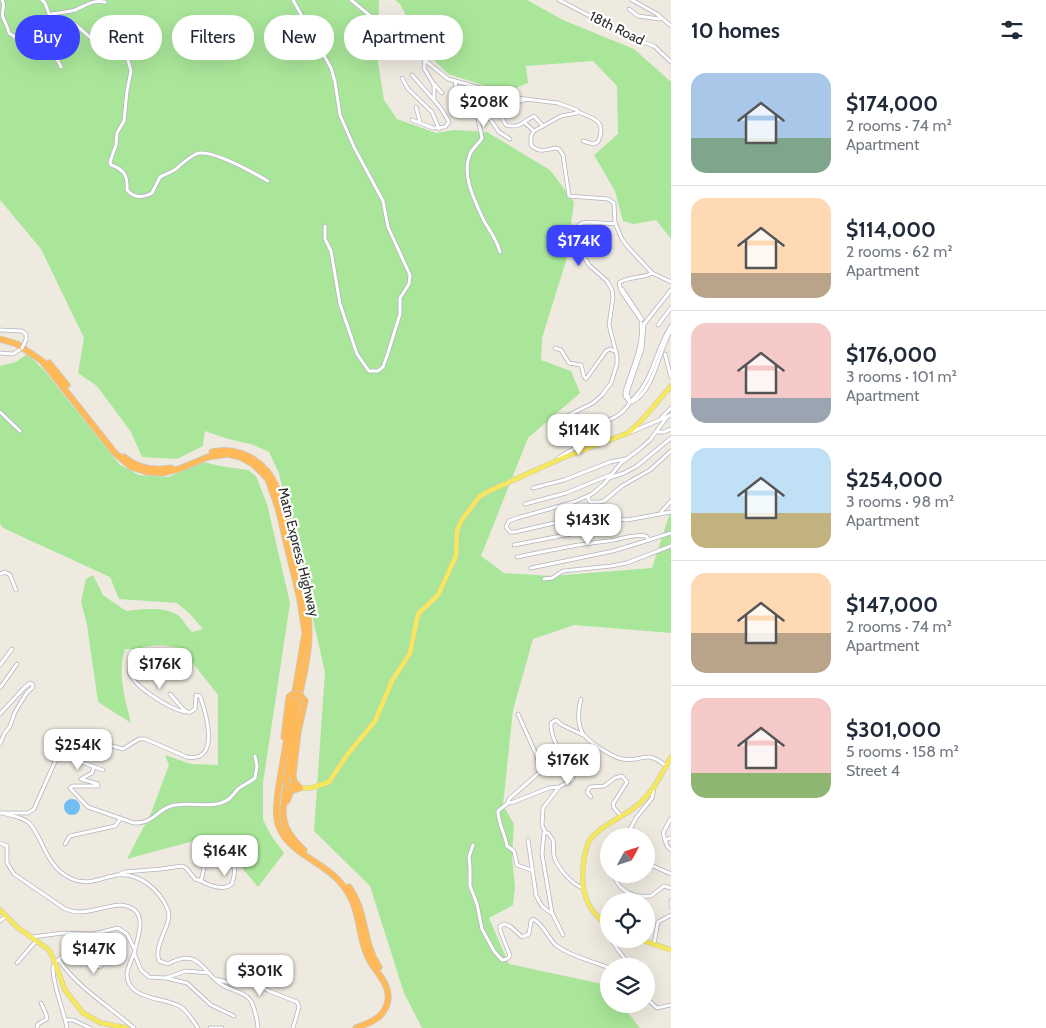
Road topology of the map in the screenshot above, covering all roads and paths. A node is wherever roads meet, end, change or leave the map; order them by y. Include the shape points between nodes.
1 (2, 0) edge
2 (42, 0) edge
3 (293, 0) edge
4 (351, 0) edge
5 (559, 0) edge
6 (632, 0) edge
7 (105, 2) dead end
8 (629, 9) dead end
9 (51, 14) junction
10 (369, 15) edge
11 (665, 21) junction
12 (671, 26) edge
13 (424, 60) edge
14 (425, 60) edge
15 (671, 62) edge
16 (61, 67) dead end
17 (412, 75) dead end
18 (402, 78) dead end
19 (455, 81) junction
20 (433, 83) junction
21 (442, 94) dead end
22 (509, 96) junction
23 (516, 97) junction
24 (528, 99) junction
25 (434, 100) junction
26 (498, 100) junction
27 (513, 104) junction
28 (416, 107) dead end
29 (478, 110) junction
30 (578, 112) junction
31 (412, 120) dead end
32 (420, 122) junction
33 (525, 124) junction
34 (543, 126) junction
35 (439, 129) junction
36 (534, 131) junction
37 (510, 139) dead end
38 (583, 141) dead end
39 (268, 181) dead end
40 (615, 223) junction
41 (325, 226) dead end
42 (500, 252) dead end
43 (652, 273) junction
44 (671, 282) edge
45 (671, 290) edge
46 (671, 308) edge
47 (643, 322) junction
48 (658, 326) dead end
49 (671, 326) edge
50 (0, 330) edge
51 (671, 330) edge
52 (0, 337) edge
53 (555, 348) dead end
54 (615, 351) junction
55 (0, 352) edge
56 (665, 354) dead end
57 (651, 377) junction
58 (671, 377) edge
59 (671, 386) edge
60 (631, 401) junction
61 (671, 408) edge
62 (0, 412) edge
63 (669, 416) edge
64 (659, 420) junction
65 (603, 423) junction
66 (671, 429) edge
67 (20, 431) dead end
68 (657, 432) junction
69 (628, 433) junction
70 (671, 438) edge
71 (671, 451) edge
72 (626, 459) junction
73 (556, 461) junction
74 (610, 477) junction
75 (533, 488) dead end
76 (591, 494) junction
77 (671, 500) edge
78 (525, 504) dead end
79 (671, 512) edge
80 (661, 513) junction
81 (601, 517) junction
82 (671, 533) edge
83 (649, 540) junction
84 (514, 545) dead end
85 (671, 546) edge
86 (517, 557) dead end
87 (531, 568) dead end
88 (0, 574) edge
89 (544, 578) dead end
90 (16, 590) dead end
91 (12, 649) dead end
92 (17, 664) dead end
93 (0, 665) edge
94 (148, 666) dead end
95 (0, 688) edge
96 (170, 694) dead end
97 (581, 699) dead end
98 (185, 712) junction
99 (0, 714) edge
100 (296, 714) junction
101 (518, 714) dead end
102 (290, 724) junction
103 (298, 732) junction
104 (584, 736) junction
105 (0, 744) edge
106 (59, 754) junction
107 (255, 756) dead end
108 (671, 757) edge
109 (284, 758) junction
110 (666, 766) junction
111 (94, 767) junction
112 (103, 770) dead end
113 (559, 787) junction
114 (296, 788) junction
115 (654, 788) junction
116 (591, 797) dead end
117 (508, 803) junction
118 (2, 813) edge
119 (621, 816) junction
120 (121, 818) junction
121 (671, 818) edge
122 (631, 827) edge
123 (545, 832) junction
124 (291, 838) junction
125 (671, 838) edge
126 (528, 840) dead end
127 (665, 840) junction
128 (0, 842) edge
129 (65, 844) dead end
130 (473, 845) dead end
131 (671, 850) edge
132 (655, 867) edge
133 (531, 870) junction
134 (671, 874) edge
135 (120, 875) junction
136 (201, 881) junction
137 (618, 883) edge
138 (582, 888) junction
139 (671, 888) edge
140 (671, 901) edge
141 (671, 906) edge
142 (0, 910) edge
143 (552, 914) junction
144 (671, 914) edge
145 (6, 916) junction
146 (600, 918) edge
147 (0, 921) edge
148 (563, 936) dead end
149 (655, 938) edge
150 (34, 939) junction
151 (120, 942) dead end
152 (655, 944) edge
153 (616, 948) edge
154 (671, 950) edge
155 (135, 951) junction
156 (624, 958) edge
157 (57, 961) junction
158 (17, 963) dead end
159 (600, 965) edge
160 (209, 973) junction
161 (166, 978) junction
162 (215, 979) junction
163 (41, 1003) dead end
164 (671, 1005) edge
165 (655, 1007) edge
166 (234, 1016) dead end
167 (66, 1020) junction
168 (197, 1027) edge
169 (37, 1028) edge
170 (67, 1028) edge
171 (90, 1028) edge
172 (119, 1028) edge
173 (127, 1028) edge
174 (134, 1028) edge
175 (204, 1028) edge
176 (210, 1028) edge
177 (222, 1028) edge
178 (258, 1028) edge
179 (293, 1028) edge
180 (356, 1028) edge
181 (366, 1028) edge

1 - 16 street via 8,33 54,53
2 - 9 street
3 - 41 street via 331,68 340,115 381,197 388,227 410,275 400,298 400,314 387,356 378,372 366,368 353,343 340,304
4 - 10 street
5 - 15 street, 18th Road via 654,46
6 - 11 street
7 - 9 street via 98,0 76,10
8 - 11 street via 638,16
9 - 39 street via 76,25 99,45 111,46 128,60 131,71 124,121 115,138 110,162 126,176 130,193 136,196 152,193 160,177 176,170 198,153 234,163
11 - 12 street
13 - 20 street via 424,68
14 - 19 street
17 - 25 street
18 - 35 street via 434,115
19 - 22 street
19 - 29 street via 456,87
20 - 21 street
20 - 25 street
22 - 23 street
22 - 26 street
22 - 27 street
23 - 24 street
23 - 27 street
24 - 27 street
24 - 30 street via 558,103
25 - 35 street via 449,122
26 - 29 street via 486,98
26 - 37 street via 484,110 499,132
27 - 33 street via 502,119 512,126
28 - 32 street
29 - 42 street via 482,138 469,156 469,181
30 - 34 street via 561,116
30 - 38 street via 601,125 598,142
31 - 32 street
32 - 35 street
33 - 34 street via 534,116
33 - 36 street
34 - 36 street
36 - 40 street via 530,143 534,148 542,151 557,148 562,153 568,196 612,201
40 - 43 street via 628,247
40 - 54 street via 584,223 577,228 573,239 589,265 612,290 609,325
43 - 44 street
43 - 47 street via 619,283
45 - 47 street
46 - 48 street
47 - 60 street via 634,371 625,392
49 - 57 street via 662,341
50 - 55 street, bridge via 26,334 22,348 13,354
51 - 57 street
52 - 100 highway, Matn Express Highway via 19,341 44,358 120,454 136,465 150,469 168,468 222,450 247,455 266,470 278,494 308,615 308,647
52 - 102 highway, Matn Express Highway via 27,349 42,361 115,453 131,467 162,474 208,457 228,454 246,460 264,474 276,501 304,623 304,642
53 - 54 street via 561,350 569,363 581,365 586,379 606,351
54 - 65 street via 617,364 606,390 597,400 569,415 553,433 560,439
56 - 58 street
57 - 60 street
59 - 69 main road
60 - 65 street via 616,416
61 - 64 street
62 - 67 street
63 - 64 street
63 - 68 street
64 - 69 street
65 - 73 street via 597,433
66 - 68 street
68 - 72 street
69 - 73 main road
70 - 74 street via 637,466
71 - 76 street via 650,470 604,501 590,502
72 - 74 street
72 - 75 street
73 - 114 main road via 484,494 466,513 457,531 456,556 439,592 418,614 410,653 392,681 375,721 329,782 311,788
74 - 76 street
74 - 78 street
76 - 81 street via 517,518 507,524 507,529 516,532 576,518
77 - 80 street
79 - 80 street
80 - 81 street via 627,520
81 - 84 street via 589,528 576,533
82 - 83 street
83 - 86 street via 646,536 634,535
83 - 87 street
85 - 89 street via 627,563 562,571 552,578
88 - 90 street via 10,575
91 - 93 street
92 - 95 street
94 - 98 street via 131,668 130,674 152,695
96 - 98 street
97 - 104 street via 579,718
98 - 106 street via 194,712 196,695 199,694 209,740 207,750 200,756 187,757 145,739 123,748 80,737 64,743
99 - 105 street via 24,688 32,684
100 - 103 highway
100 - 124 highway, Matn Express Highway via 283,811 284,824
101 - 117 street via 541,771
102 - 109 highway, Matn Express Highway
102 - 114 highway, bridge via 285,779 288,785
103 - 109 highway, bridge via 305,701 303,697 292,694 289,697
103 - 114 highway via 293,776
104 - 110 street via 617,758 654,757
104 - 113 street via 556,720 550,722 558,748 574,774 572,780
106 - 111 street
106 - 118 street via 34,810
107 - 120 street via 255,778 227,800 169,807 148,822 134,823
108 - 110 main road
109 - 180 highway, Matn Express Highway via 276,806 280,830 290,844 335,876 349,894 358,914 366,953 388,991 387,1004 381,1015 373,1022
110 - 115 main road
111 - 112 street
111 - 120 street via 92,773 81,779 98,786 70,788 86,806
113 - 117 street
113 - 123 street via 543,808
114 - 124 highway via 289,794 286,806
115 - 119 main road
115 - 122 street via 652,798
116 - 119 street via 587,792 590,787 604,786 622,776 627,782 613,804
117 - 133 street via 498,811 507,846 514,850 516,864
118 - 135 street via 30,823 52,862 71,878 90,882
119 - 138 main road via 597,832 588,843
120 - 129 street via 115,826 70,836
121 - 127 street via 663,832
123 - 138 street via 554,840 553,854 560,866 575,885
123 - 143 street via 542,854
124 - 181 highway via 339,876 352,891 360,908 370,950 388,980 392,994 385,1016
125 - 127 street
126 - 133 street
127 - 131 street
128 - 155 street via 7,846 7,863 14,874 65,909 81,912 121,905 134,910 141,924
130 - 159 street via 469,857 470,886 480,926 502,960 510,956 500,926 508,925 522,938 529,934 533,920 558,946
132 - 134 street
133 - 143 street via 538,901
135 - 136 street via 182,866 193,878
135 - 160 street via 133,876 148,884 168,910 158,951 159,961 166,964 189,959 201,964
136 - 136 street via 208,850 216,843 226,846 235,865 232,884 224,888
137 - 139 street via 633,895 650,896 664,886
138 - 146 main road via 591,909
140 - 141 street
142 - 145 main road
143 - 148 street
144 - 149 street via 658,922
145 - 147 street
145 - 150 main road
150 - 155 street via 63,933 93,934 118,928 127,934
150 - 157 main road
150 - 158 street
151 - 157 street via 114,942 100,967 73,952
152 - 154 main road
153 - 156 street
155 - 161 street via 138,965 146,976
155 - 168 street via 127,974 130,984 146,996 180,1006
157 - 167 street via 53,967
157 - 172 main road via 65,990 79,1008 98,1022
157 - 174 street
160 - 161 street via 186,971
160 - 162 street
161 - 166 street via 187,984 211,1005
162 - 178 street via 249,999
162 - 179 street via 233,984 256,984 297,1002 300,1007
163 - 169 street via 47,1019
164 - 165 street
167 - 170 street
167 - 171 street
168 - 175 street
172 - 173 main road
176 - 177 street

